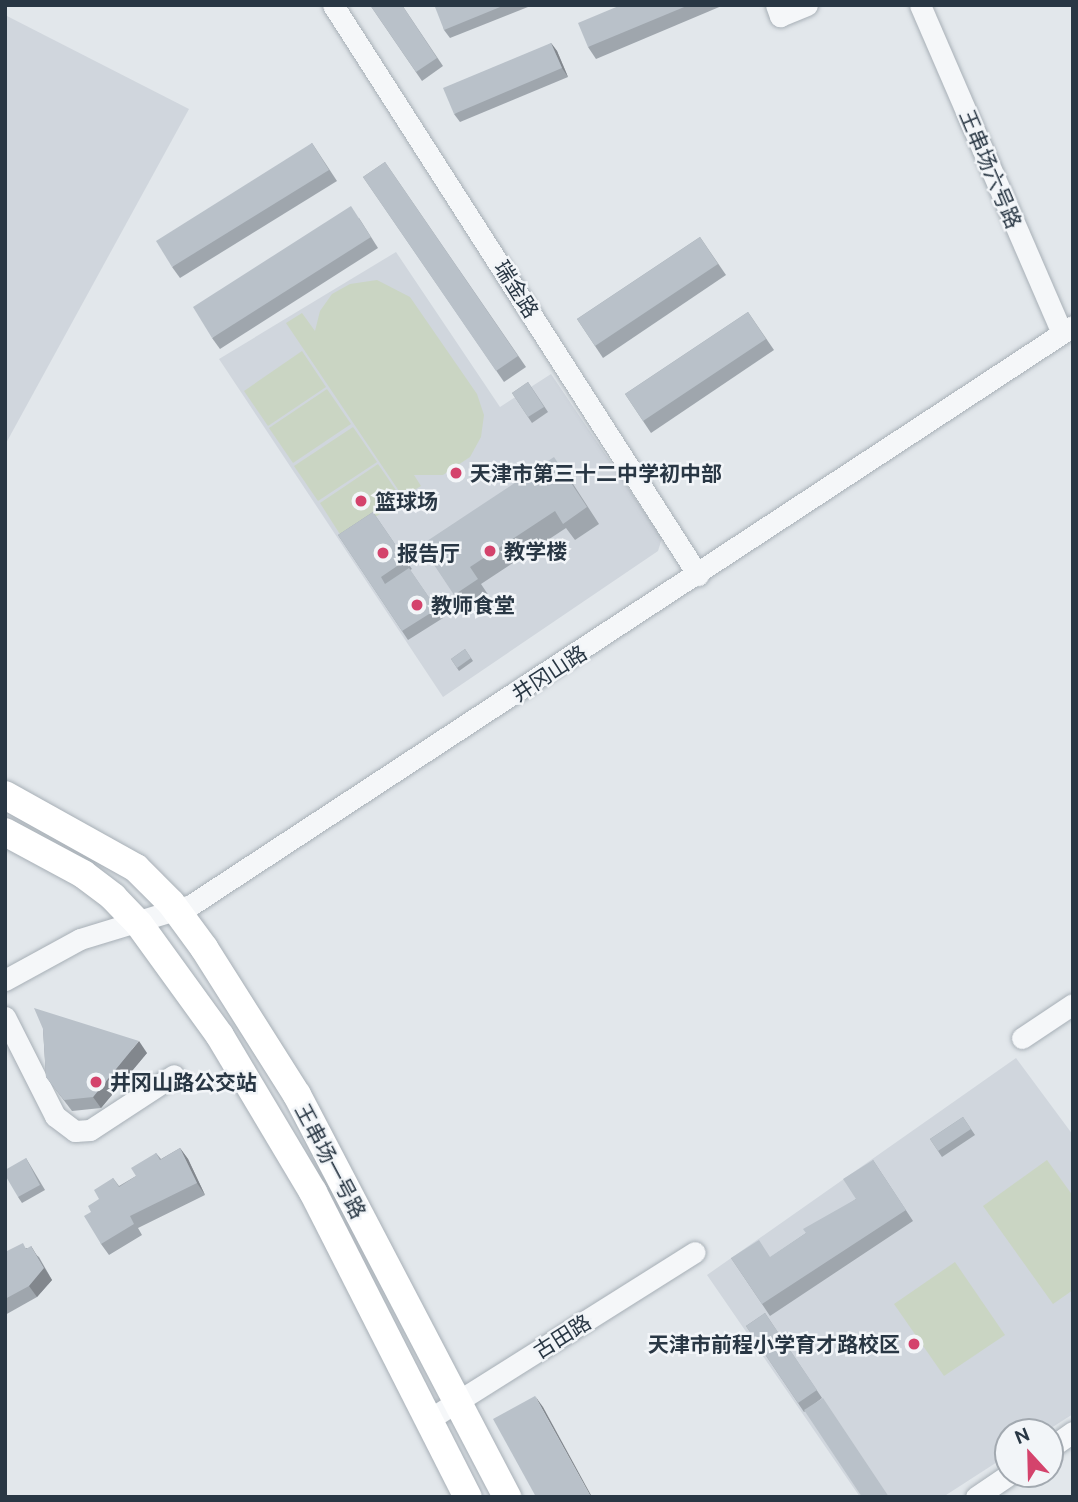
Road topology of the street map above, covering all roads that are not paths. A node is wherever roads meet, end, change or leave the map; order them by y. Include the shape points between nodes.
1 (333, 5) edge
2 (776, 5) edge
3 (807, 5) edge
4 (919, 5) edge
5 (1067, 326) edge
6 (695, 571) junction
7 (5, 796) edge
8 (5, 833) edge
9 (174, 907) junction
10 (128, 913) junction
11 (5, 972) edge
12 (176, 976) dead end
13 (5, 980) edge
14 (1073, 1004) edge
15 (5, 1017) edge
16 (1022, 1038) dead end
17 (174, 1075) dead end
18 (695, 1252) dead end
19 (458, 1402) junction
20 (428, 1420) junction
21 (994, 1485) edge
22 (468, 1497) edge
23 (507, 1497) edge
24 (976, 1497) edge

1 - 6 street, 瑞金路
2 - 3 street via 780,16
4 - 5 street, 王串场六号路
5 - 6 street, 井冈山路
6 - 9 street, 井冈山路
7 - 9 main road, 王串场一号路 via 116,853
8 - 10 main road, 王串场一号路 via 83,874
9 - 10 street, 井冈山路
9 - 19 main road, 王串场一号路 via 297,1095
10 - 11 street, 井冈山路 via 70,935
10 - 12 main road, 王串场一号路
10 - 13 street, 井冈山路
10 - 20 main road, 王串场一号路 via 220,1037 263,1106 313,1192
14 - 16 street
15 - 17 street via 55,1116 75,1131 90,1130
18 - 19 street, 古田路
19 - 20 street, 古田路
19 - 23 main road, 王串场一号路
20 - 22 main road, 王串场一号路
21 - 24 street

